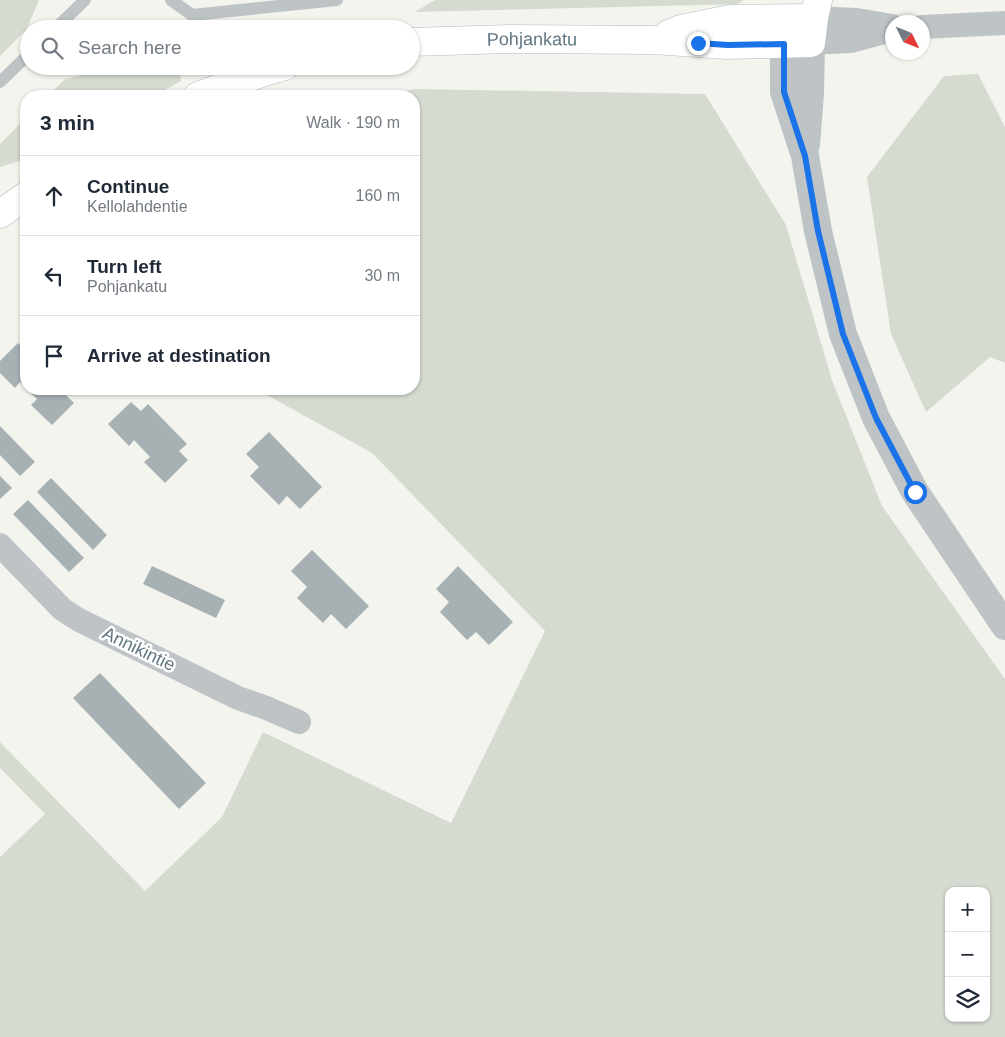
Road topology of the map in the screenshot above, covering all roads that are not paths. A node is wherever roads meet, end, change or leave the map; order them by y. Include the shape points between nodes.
1 (85, 0) edge
2 (171, 0) edge
3 (337, 0) edge
4 (757, 0) edge
5 (64, 20) edge
6 (730, 20) junction
7 (801, 21) edge
8 (1005, 22) edge
9 (885, 25) edge
10 (930, 26) edge
11 (885, 32) edge
12 (654, 40) junction
13 (420, 42) edge
14 (20, 63) edge
15 (256, 75) edge
16 (0, 82) edge
17 (214, 90) edge
18 (20, 200) edge
19 (0, 214) edge
20 (0, 544) edge
21 (1005, 626) edge
22 (299, 722) dead end

1 - 5 lane
2 - 3 lane via 192,15
4 - 6 main road
6 - 7 main road, Pohjankatu
6 - 12 main road, Pohjankatu via 681,29
7 - 9 street via 857,20
7 - 11 street via 851,41
7 - 12 main road, Pohjankatu via 728,45
7 - 21 street via 784,92 805,156 818,231 843,334 876,418 915,492
8 - 10 street
12 - 13 main road, Pohjankatu
14 - 16 lane
15 - 17 main road
18 - 19 main road
20 - 22 street, Annikintie via 62,609 79,620 238,698

